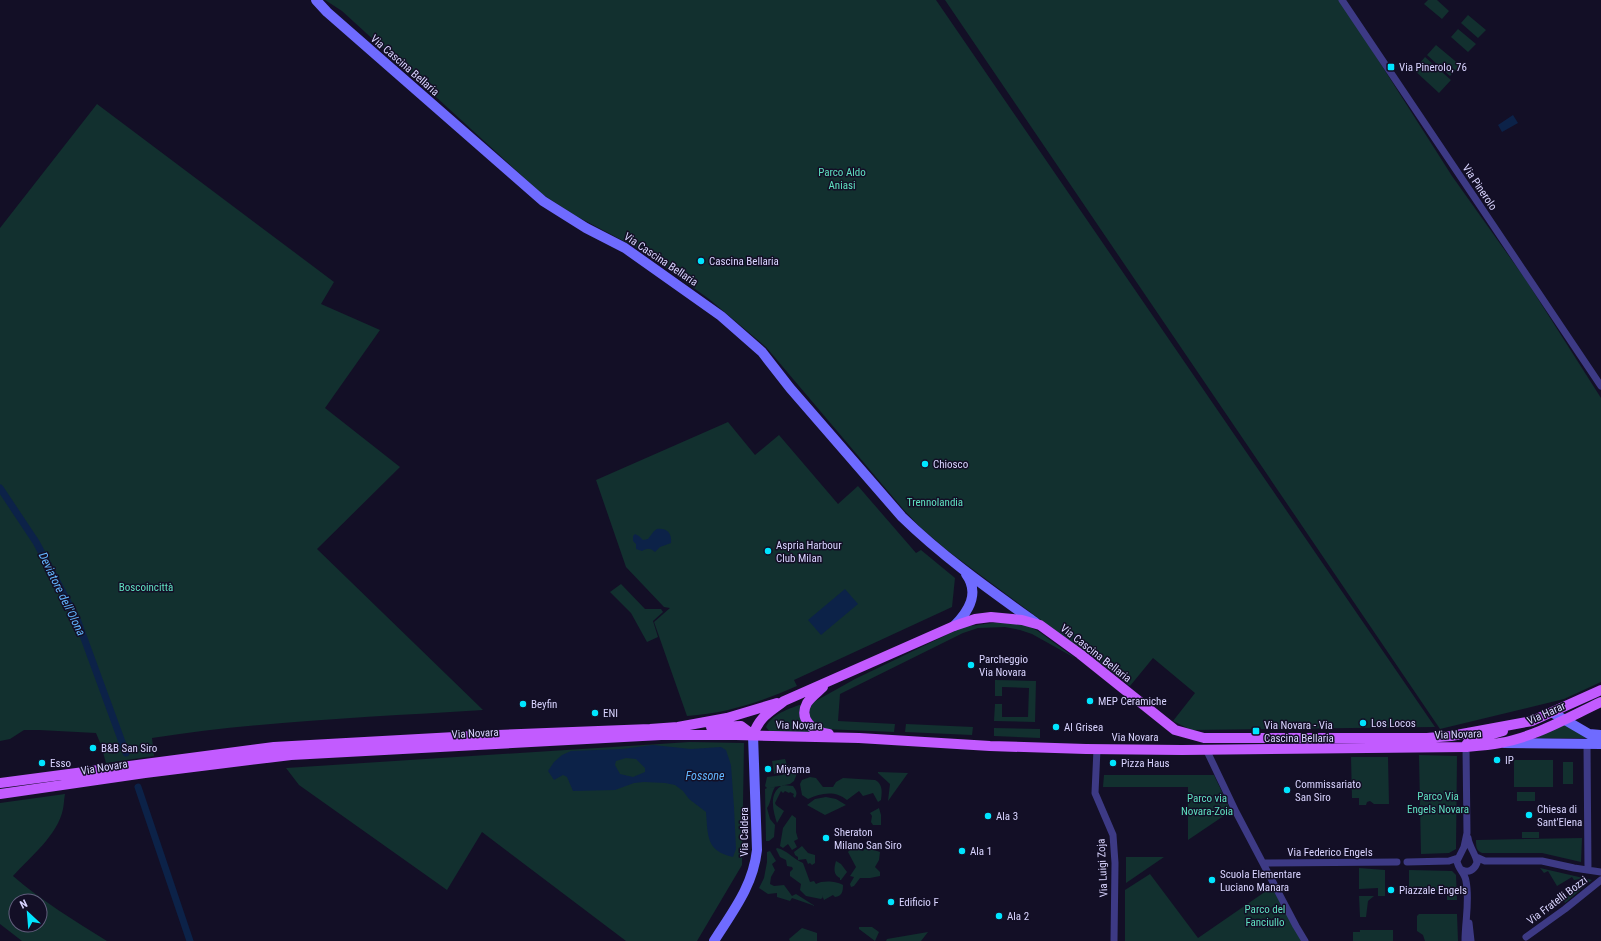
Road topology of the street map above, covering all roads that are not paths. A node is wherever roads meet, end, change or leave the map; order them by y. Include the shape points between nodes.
1 (316, 0) edge
2 (1342, 0) edge
3 (1601, 386) edge
4 (963, 570) junction
5 (1040, 625) junction
6 (954, 626) junction
7 (828, 681) junction
8 (1601, 690) edge
9 (784, 701) junction
10 (1601, 702) edge
11 (1553, 713) junction
12 (1564, 719) junction
13 (1532, 721) junction
14 (678, 727) junction
15 (1175, 730) junction
16 (753, 735) junction
17 (1597, 735) edge
18 (1451, 736) junction
19 (858, 738) junction
20 (1500, 743) junction
21 (1587, 744) junction
22 (1601, 744) edge
23 (1466, 747) junction
24 (1097, 749) junction
25 (1206, 749) junction
26 (1169, 750) junction
27 (0, 784) edge
28 (0, 794) edge
29 (1467, 833) junction
30 (1459, 856) junction
31 (1475, 856) junction
32 (1485, 861) junction
33 (1397, 862) dead end
34 (1407, 862) dead end
35 (1263, 863) junction
36 (1474, 868) junction
37 (1462, 870) junction
38 (1588, 870) junction
39 (1601, 872) edge
40 (1601, 880) edge
41 (1467, 886) junction
42 (1467, 909) junction
43 (1526, 938) dead end
44 (714, 941) edge
45 (1114, 941) edge
46 (1305, 941) edge
47 (1464, 941) edge
48 (1471, 941) edge

1 - 4 street, Via Cascina Bellaria via 543,201 580,225 625,248 721,316 762,352 902,517
2 - 3 street, Via Pinerolo
4 - 5 street, Via Cascina Bellaria
4 - 6 street, Via Cascina Bellaria via 971,584 972,597 968,608
5 - 6 main road, Via Cascina Bellaria via 1022,620 991,617
5 - 15 main road, Via Cascina Bellaria
6 - 7 main road, Via Cascina Bellaria
7 - 9 main road, Via Cascina Bellaria
7 - 19 main road via 808,702 804,710 806,720 814,729 824,733
8 - 11 main road, Via Harar
9 - 14 main road, Via Novara via 727,718
9 - 16 main road via 761,719
10 - 12 main road, Via Harar
11 - 12 street
11 - 13 main road, Via Novara
12 - 17 street via 1589,734
12 - 20 main road, Via Harar via 1522,737
13 - 18 main road, Via Novara
13 - 23 main road via 1469,741
14 - 16 main road via 741,726
14 - 27 main road, Via Novara via 274,747
15 - 18 main road, Via Novara via 1204,738
15 - 26 main road via 1176,744
16 - 19 main road, Via Novara
16 - 28 main road, Via Novara via 661,735 291,755
16 - 44 street, Via Caldera via 757,850 755,864 745,891
17 - 21 street
18 - 23 main road
19 - 24 main road, Via Novara
20 - 21 street, Via Novara
20 - 23 main road, Via Novara
21 - 22 street, Via Novara
21 - 38 street
23 - 25 main road, Via Novara
23 - 29 street
24 - 26 main road, Via Novara
24 - 45 street, Via Luigi Zoja via 1095,793 1113,835
25 - 26 main road, Via Novara
25 - 35 street
29 - 30 street via 1465,845
29 - 31 street via 1469,846
30 - 31 street via 1468,852
30 - 34 street via 1449,862
30 - 37 street via 1458,865
31 - 32 street
31 - 36 street
32 - 36 street
32 - 38 street, Via Fratelli Bozzi via 1542,861
33 - 35 street, Via Federico Engels
35 - 46 street
36 - 37 street
36 - 41 street
37 - 41 street
38 - 39 street, Via Fratelli Bozzi
40 - 43 street, Via Fratelli Bozzi
41 - 42 street
42 - 47 street
42 - 48 street

